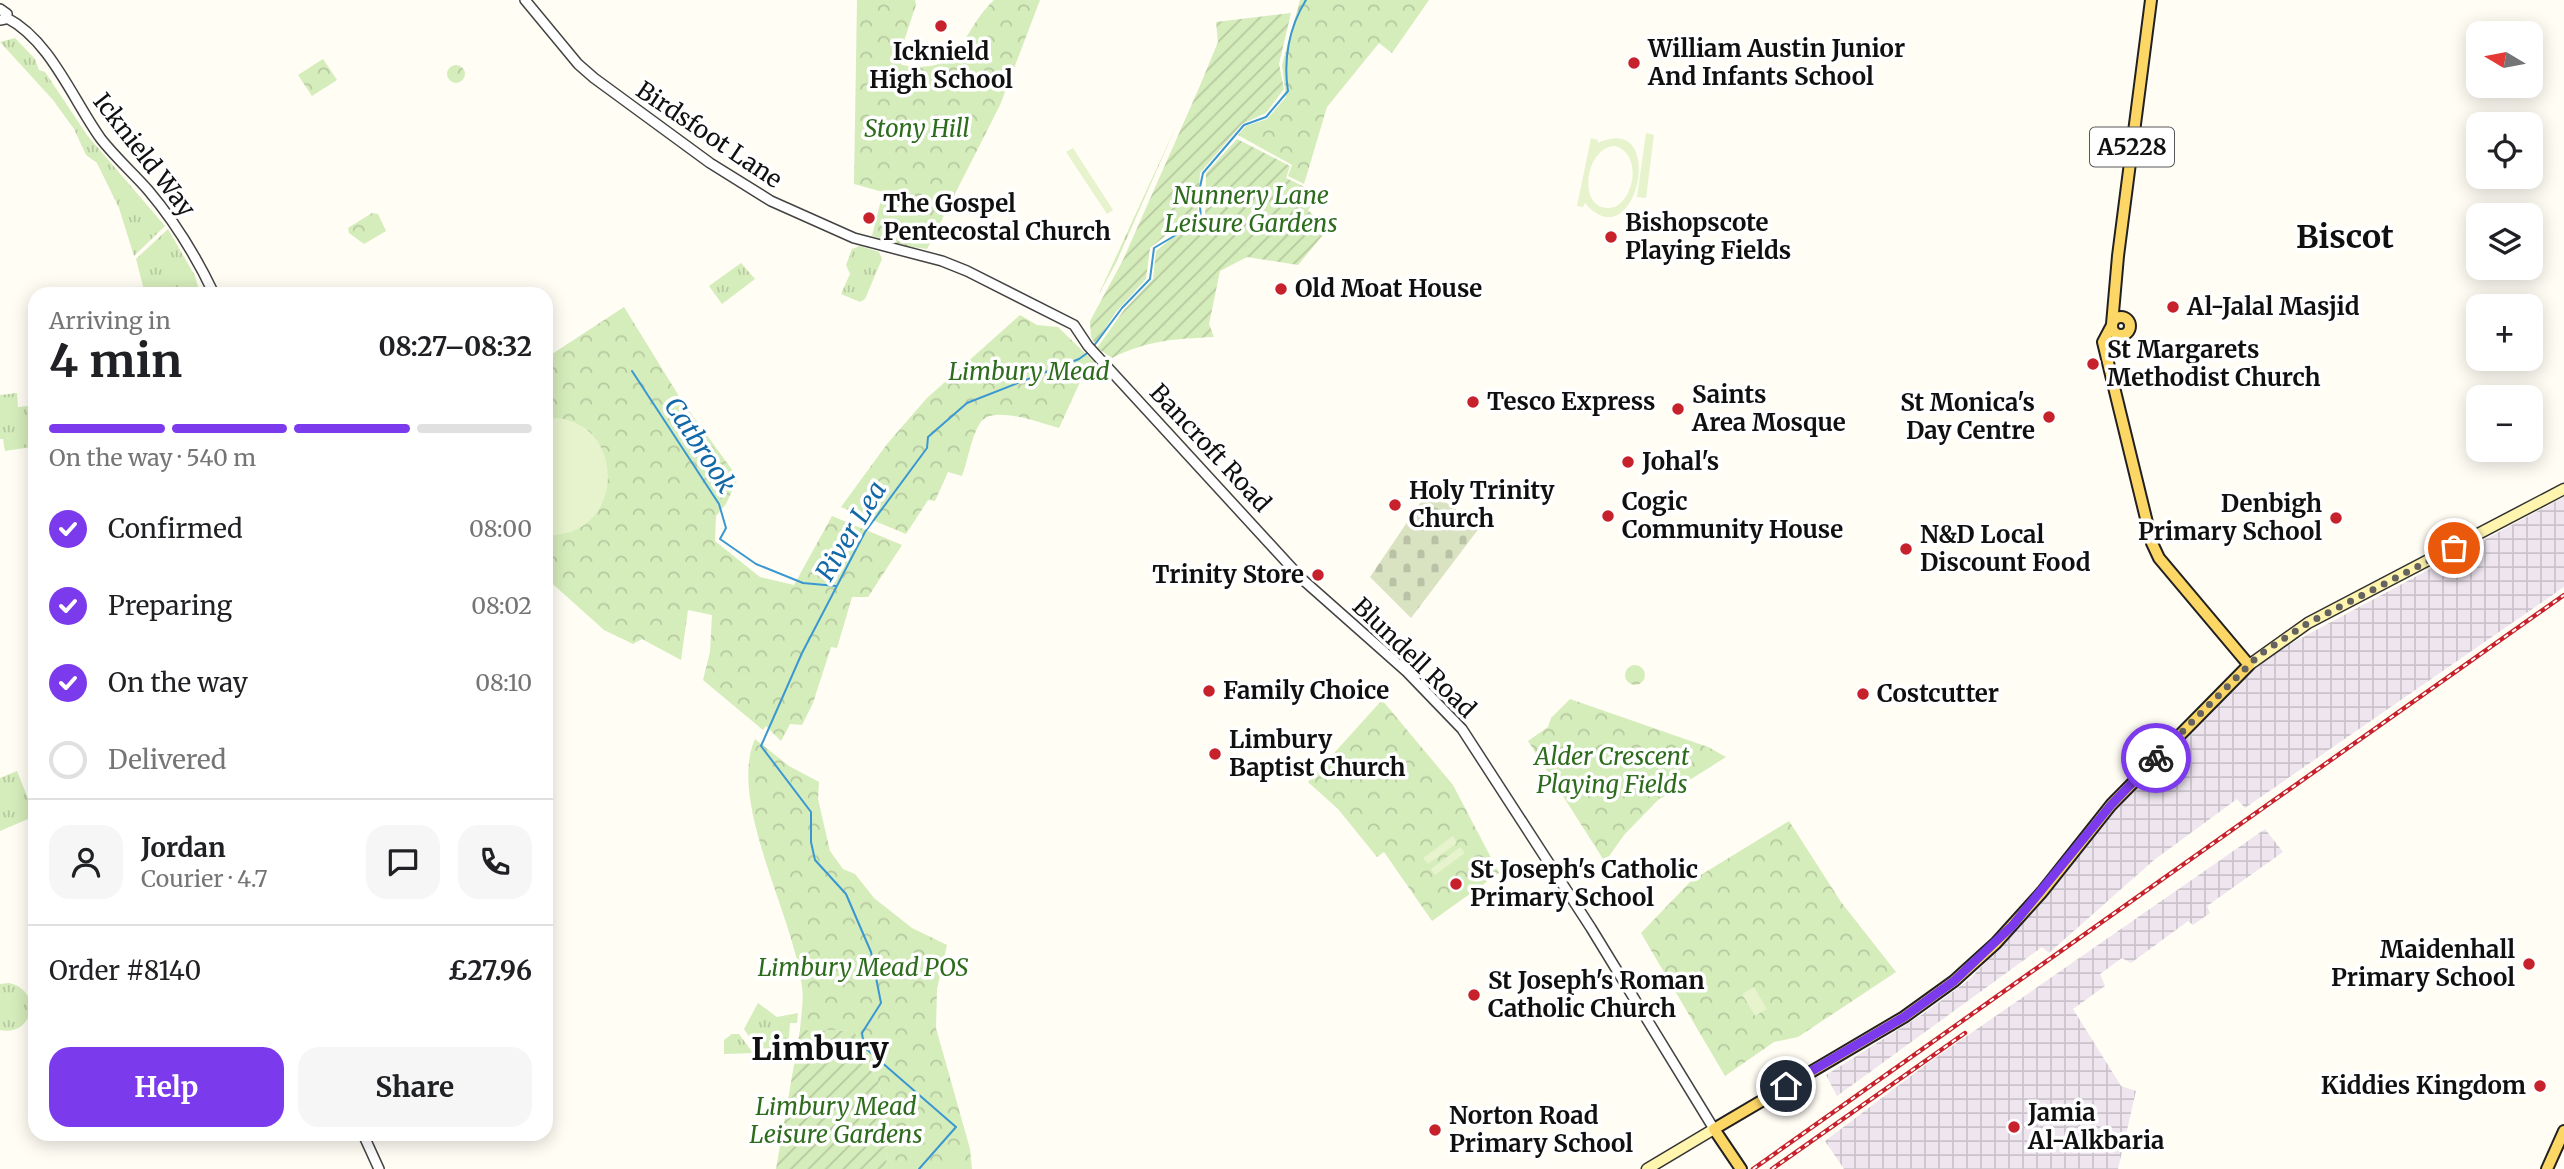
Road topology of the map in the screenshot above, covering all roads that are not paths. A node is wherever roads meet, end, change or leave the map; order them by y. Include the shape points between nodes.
1 (524, 0) edge
2 (2151, 0) edge
3 (0, 9) edge
4 (3, 19) edge
5 (211, 287) edge
6 (2114, 295) junction
7 (2125, 317) junction
8 (2112, 325) junction
9 (2123, 334) junction
10 (2103, 342) junction
11 (1091, 348) joint
12 (2564, 489) edge
13 (1302, 579) joint
14 (2249, 665) junction
15 (1739, 1114) junction
16 (1714, 1129) junction
17 (2562, 1137) edge
18 (366, 1141) edge
19 (1729, 1149) junction
20 (1740, 1167) edge
21 (379, 1169) edge
22 (1647, 1169) edge
23 (2547, 1169) edge

1 - 11 street, Birdsfoot Lane via 594,78 746,186 854,238 967,271 1074,325
2 - 6 main road, A5228
3 - 4 street, Icknield Way via 6,11
4 - 5 street, Icknield Way via 21,25 48,59 100,137 190,244
6 - 7 main road
6 - 8 main road, A5228
7 - 8 main road via 2117,317
7 - 9 main road via 2130,327
8 - 9 main road via 2115,332
8 - 10 main road
9 - 10 main road
10 - 14 main road via 2141,505 2159,558
11 - 13 street, Bancroft Road
12 - 14 main road via 2308,623
13 - 16 street, Blundell Road via 1407,672 1462,729
14 - 15 main road via 2111,805 2042,892 1954,981 1904,1017
15 - 16 main road
15 - 19 main road via 1728,1132
16 - 19 main road
16 - 22 main road
17 - 23 main road
18 - 21 street
19 - 20 main road

